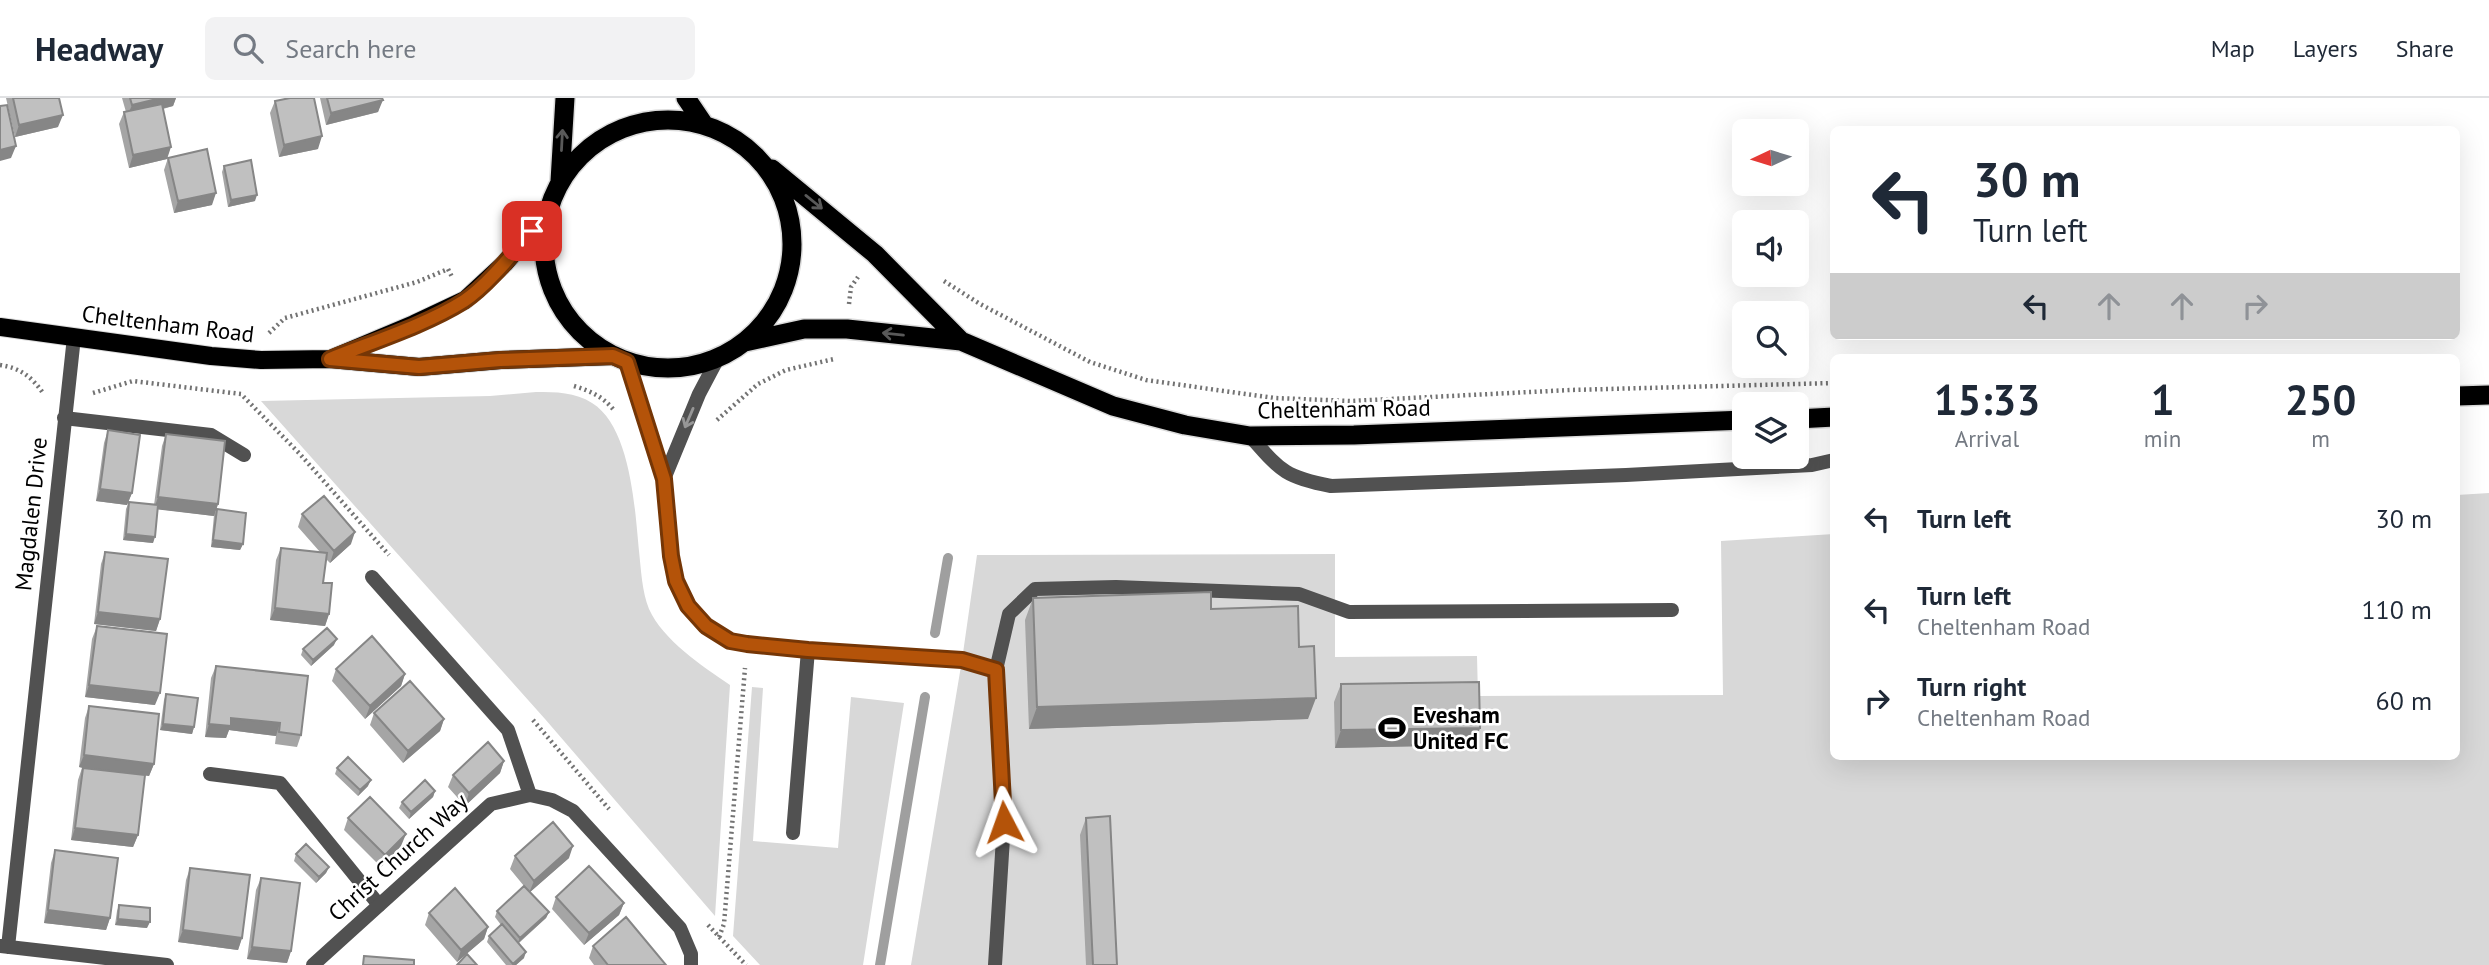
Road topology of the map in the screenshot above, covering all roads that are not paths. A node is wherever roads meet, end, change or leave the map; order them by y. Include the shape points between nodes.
1 (565, 98) edge
2 (686, 98) edge
3 (703, 123) junction
4 (760, 159) junction
5 (559, 182) junction
6 (545, 216) junction
7 (0, 327) edge
8 (74, 337) junction
9 (961, 341) junction
10 (745, 342) junction
11 (718, 358) junction
12 (330, 359) junction
13 (620, 359) junction
14 (2489, 395) edge
15 (2460, 396) edge
16 (1830, 417) edge
17 (64, 418) junction
18 (1809, 418) edge
19 (1732, 421) edge
20 (1250, 436) junction
21 (244, 455) dead end
22 (1830, 461) edge
23 (664, 479) junction
24 (372, 577) dead end
25 (1672, 610) dead end
26 (808, 650) junction
27 (996, 670) junction
28 (210, 774) dead end
29 (530, 795) junction
30 (793, 832) dead end
31 (379, 905) junction
32 (4, 946) edge
33 (691, 959) edge
34 (167, 965) edge
35 (313, 965) edge
36 (995, 965) edge

5 -> 1 highway
2 - 3 highway
3 - 4 highway via 734,138
3 - 5 highway via 648,120 621,128 576,159
4 -> 9 highway, Cheltenham Road via 875,254
4 - 10 highway via 786,207 792,234 789,275 773,312
5 - 6 highway
6 - 12 main road, Cheltenham Road via 465,300
6 - 13 highway via 544,256 551,287 565,315 587,339
7 - 8 main road, Cheltenham Road
8 - 12 main road, Cheltenham Road via 211,356
8 - 17 street, Magdalen Drive
9 -> 10 highway, Cheltenham Road via 804,329
9 - 20 highway, Cheltenham Road via 1113,406
10 - 11 highway
11 - 13 highway via 663,369
11 -> 23 street
12 - 13 main road, Cheltenham Road via 419,367 500,360
13 - 23 street
14 - 15 highway
16 - 18 highway
17 - 21 street via 211,435
17 - 32 street, Magdalen Drive
19 - 20 highway, Cheltenham Road
20 - 22 street via 1280,470 1303,481 1331,486 1626,475
23 - 26 street via 671,556 688,606 706,626 730,641
24 - 29 street via 508,730
25 - 27 street via 1349,612 1299,594 1116,587 1035,589 1009,614
26 - 27 street via 962,660
26 - 30 street
27 - 36 street via 1004,822
28 - 31 street via 280,783
29 - 31 street, Christ Church Way via 491,804
29 - 33 street via 573,811 680,929
31 - 35 street, Christ Church Way
32 - 34 street

